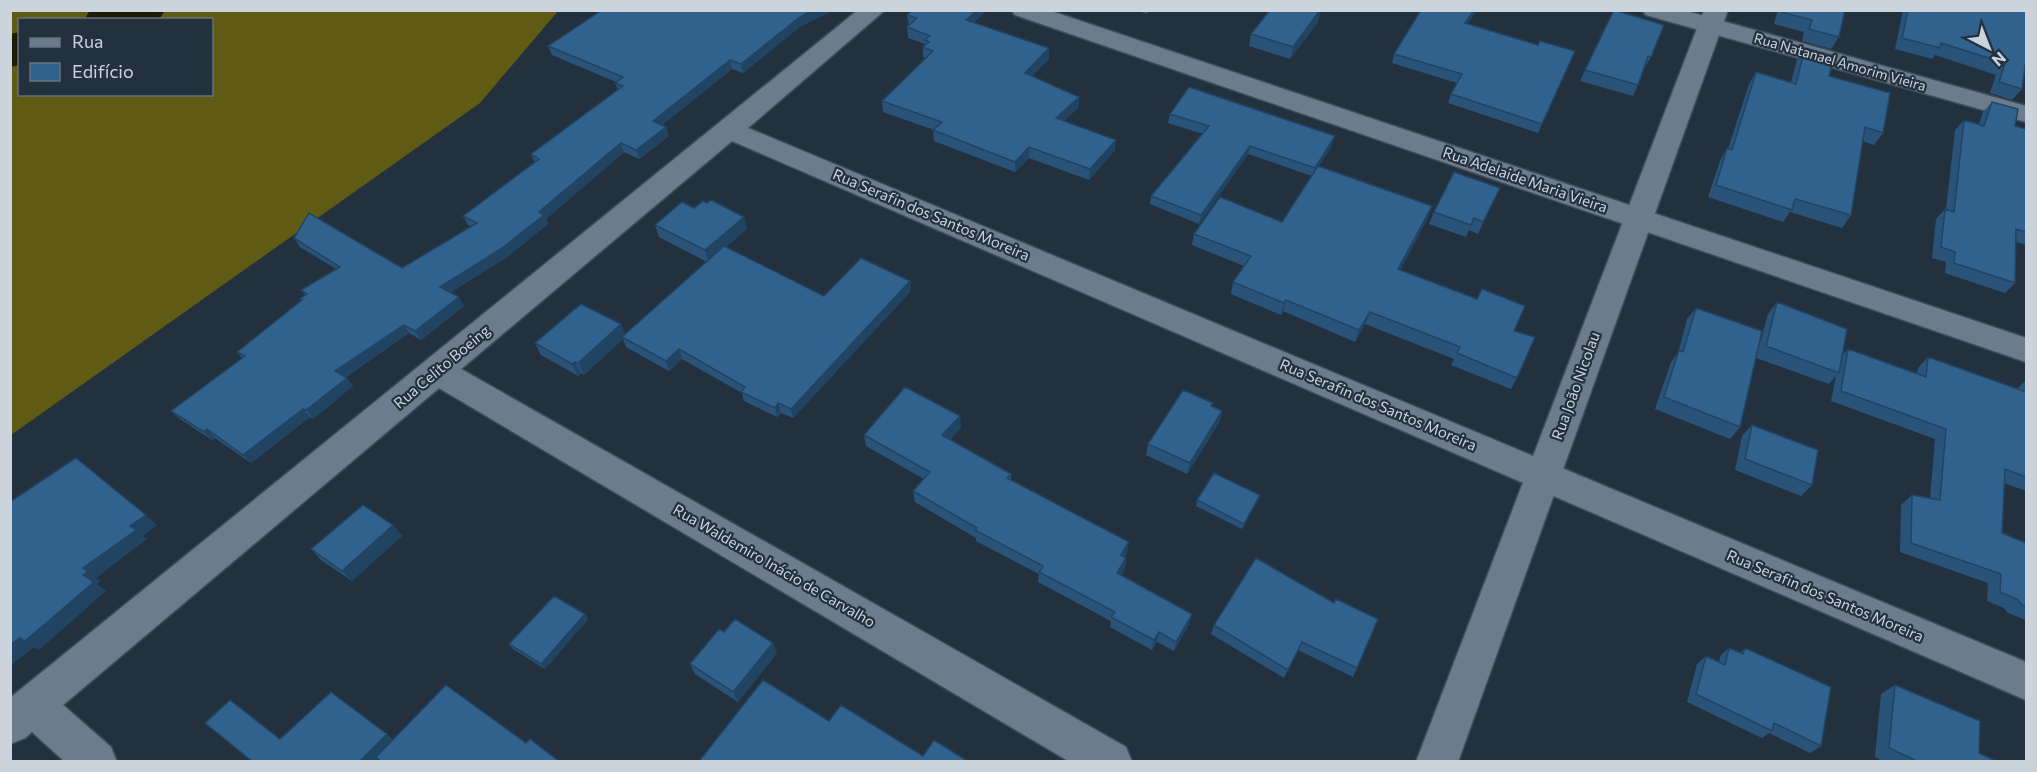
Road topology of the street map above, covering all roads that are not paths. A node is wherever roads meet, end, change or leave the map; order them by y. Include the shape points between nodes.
1 (873, 10) edge
2 (1023, 10) edge
3 (1654, 10) edge
4 (1713, 18) edge
5 (2026, 114) edge
6 (730, 130) junction
7 (1638, 219) junction
8 (2026, 350) edge
9 (437, 371) junction
10 (1543, 475) junction
11 (2026, 681) edge
12 (22, 715) edge
13 (96, 762) edge
14 (1111, 762) edge
15 (1437, 762) edge

1 - 6 street, Rua Celito Boeing
2 - 7 street, Rua Adelaide Maria Vieira
3 - 4 street, Rua Natanael Amorim Vieira
4 - 5 street, Rua Natanael Amorim Vieira
4 - 7 street, Rua João Nicolau
6 - 9 street, Rua Celito Boeing
6 - 10 street, Rua Serafin dos Santos Moreira
7 - 8 street, Rua Adelaide Maria Vieira
7 - 10 street, Rua João Nicolau
9 - 12 street, Rua Celito Boeing
9 - 14 street, Rua Waldemiro Inácio de Carvalho
10 - 11 street, Rua Serafin dos Santos Moreira
10 - 15 street, Rua João Nicolau
12 - 13 street

